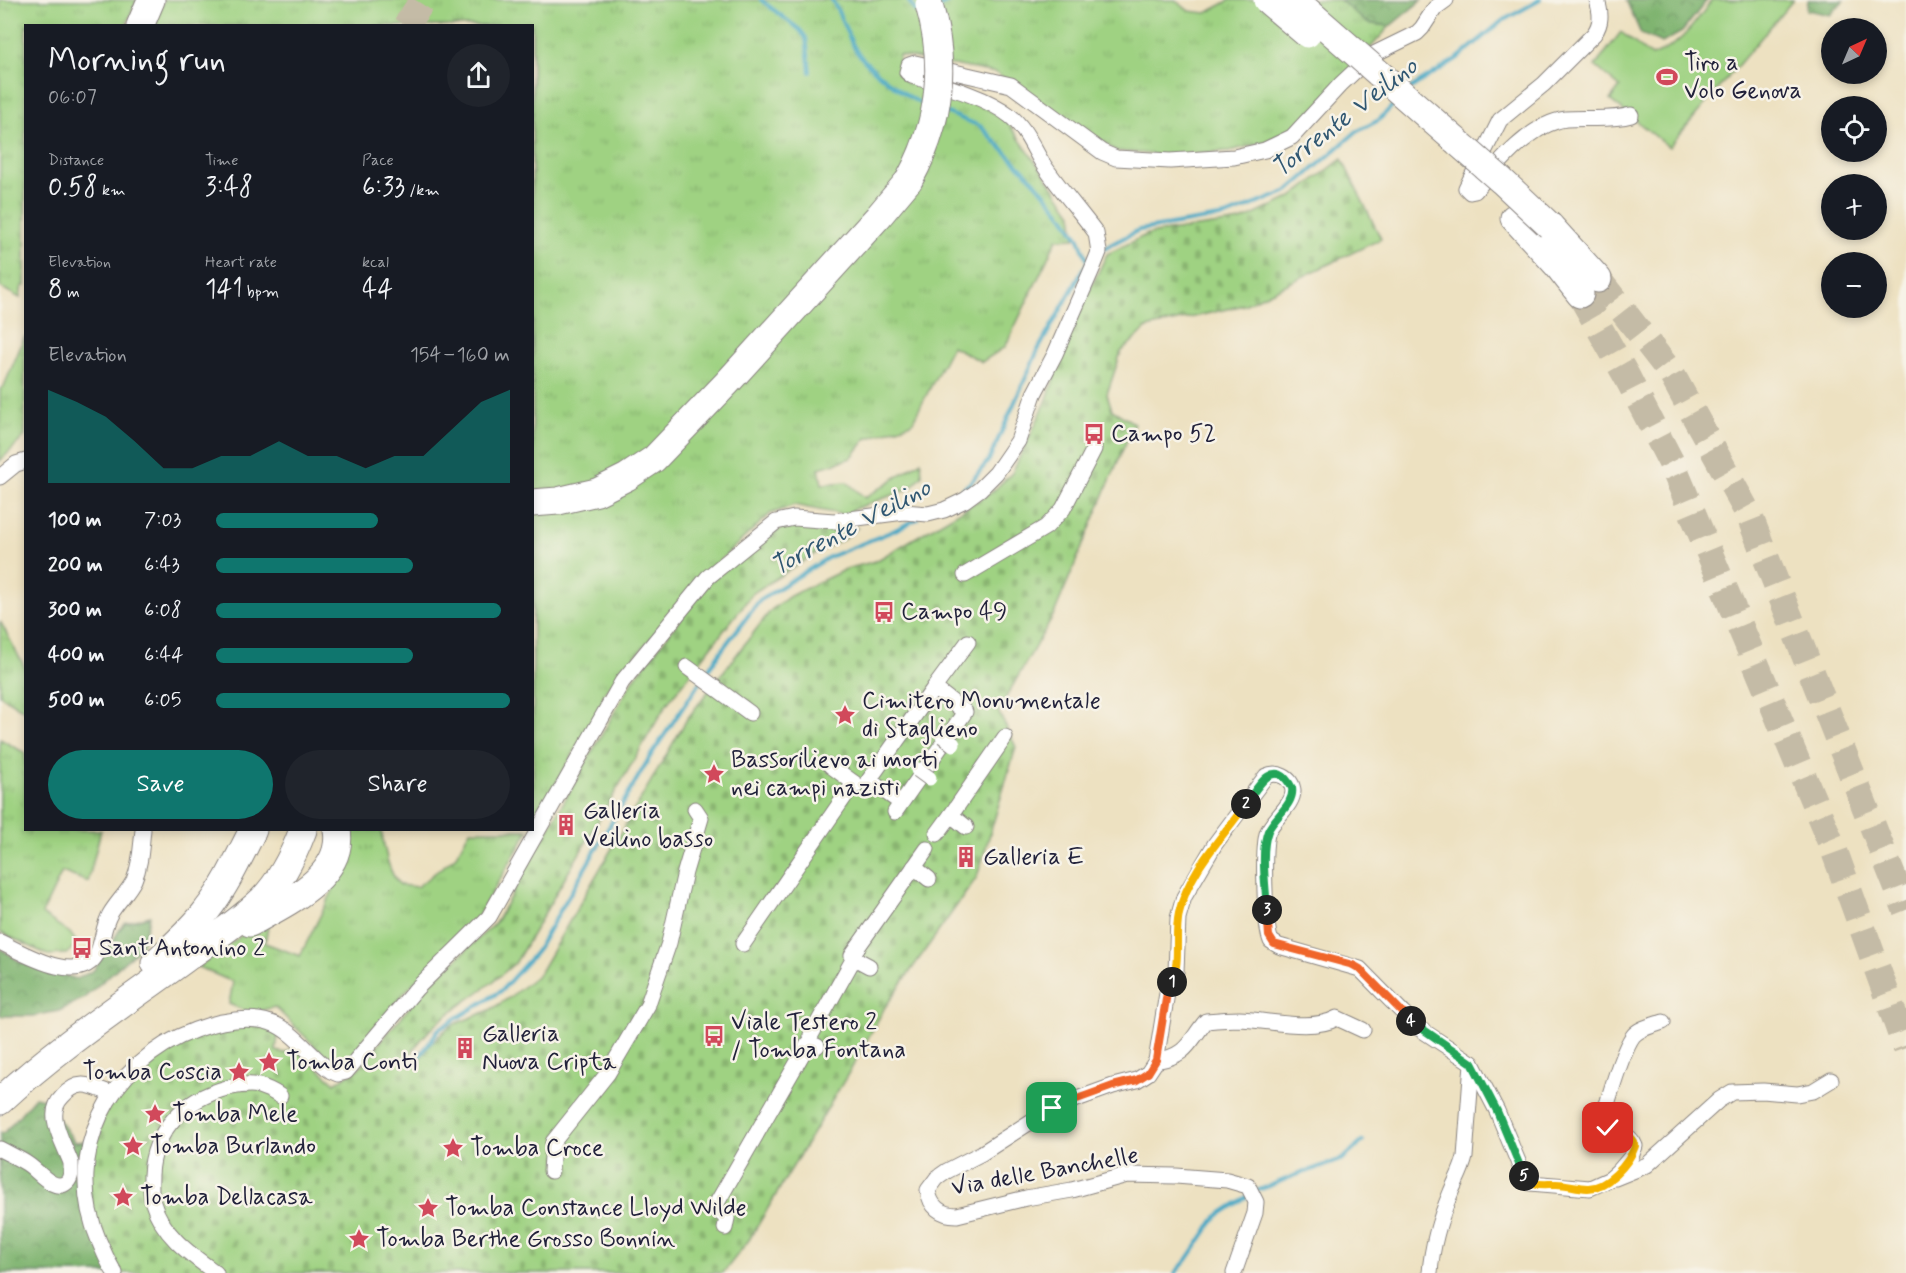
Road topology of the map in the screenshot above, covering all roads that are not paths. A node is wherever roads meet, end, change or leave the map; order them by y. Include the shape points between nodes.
1 (151, 0) edge
2 (1267, 0) edge
3 (1295, 0) edge
4 (1446, 0) edge
5 (928, 2) edge
6 (1598, 2) edge
7 (141, 24) edge
8 (1631, 116) dead end
9 (1543, 234) junction
10 (1589, 287) tunnel mouth
11 (1093, 437) dead end
12 (24, 462) edge
13 (0, 477) edge
14 (534, 504) edge
15 (965, 575) dead end
16 (969, 642) dead end
17 (687, 667) dead end
18 (934, 688) junction
19 (750, 713) dead end
20 (1005, 737) dead end
21 (831, 766) dead end
22 (695, 809) dead end
23 (951, 815) junction
24 (966, 827) dead end
25 (143, 831) edge
26 (252, 831) edge
27 (303, 831) edge
28 (337, 831) edge
29 (937, 834) dead end
30 (927, 849) dead end
31 (914, 867) junction
32 (929, 879) dead end
33 (0, 942) edge
34 (743, 944) dead end
35 (199, 949) junction
36 (854, 958) junction
37 (869, 966) dead end
38 (1663, 1022) dead end
39 (1363, 1030) dead end
40 (66, 1046) junction
41 (1156, 1060) junction
42 (1472, 1063) junction
43 (1831, 1080) dead end
44 (112, 1094) junction
45 (280, 1095) dead end
46 (0, 1101) edge
47 (0, 1149) edge
48 (551, 1171) dead end
49 (1610, 1179) junction
50 (725, 1227) dead end
51 (115, 1273) edge
52 (216, 1273) edge
53 (1234, 1273) edge
54 (1430, 1273) edge

1 - 7 highway
2 - 9 highway, bridge via 1490,195
3 - 9 highway, bridge via 1502,181
4 - 44 street via 1417,33 1372,55 1292,137 1265,150 1234,157 1170,161 1112,157 1011,85 915,63 909,65 907,72 912,76 956,90 1010,116 1099,241 1093,267 1034,394 1018,441 996,473 980,489 945,510 928,514 904,512 834,521 794,518 776,522 708,578 622,682 489,917 416,989 346,1072 331,1071 274,1023 226,1022 171,1040 144,1059
5 - 14 highway, bridge via 939,50 938,95 928,139 909,180 654,459 597,492
6 - 8 street via 1599,27 1544,84 1500,120 1466,188 1475,191 1502,160 1551,122
9 - 10 highway
11 - 15 street via 1094,449 1058,516
12 - 13 street
16 - 18 street
17 - 19 street
18 - 18 street via 869,780 894,809 965,712
20 - 23 street
21 - 34 street via 857,784
22 - 48 street via 701,818 669,943 648,1003 608,1073 553,1142
23 - 24 street
23 - 29 street
25 - 33 street via 133,881 106,921 96,955 86,964 79,968 61,967
26 - 40 highway via 207,910
27 - 35 highway via 288,863 262,900
28 - 35 highway via 337,844 328,868 308,889
30 - 31 street
31 - 32 street
31 - 36 street via 852,955
35 - 40 highway
36 - 37 street
36 - 50 street via 814,1041 808,1044 714,1208 727,1218
38 - 49 street via 1633,1036 1612,1090 1602,1120 1608,1128 1630,1137 1635,1146
39 - 41 street, Via delle Banchelle via 1337,1018 1298,1024 1239,1019 1206,1021 1183,1051
40 - 46 highway
41 - 42 street via 1167,993 1176,972 1178,918 1184,897 1215,844 1259,784 1272,774 1284,777 1293,792 1267,833 1270,940 1360,969 1417,1027
41 - 53 street, Via delle Banchelle via 1144,1076 1052,1108 947,1171 928,1190 930,1201 941,1212 957,1215 1127,1175 1227,1180 1248,1186 1256,1202
42 - 49 street via 1530,1183 1590,1188
42 - 54 street via 1465,1157 1441,1216
43 - 49 street via 1813,1091 1797,1094 1732,1092 1647,1166
44 - 47 street via 76,1085 56,1105 55,1121 72,1170 63,1184 49,1182 27,1163
44 - 51 street via 92,1135 85,1172 89,1213
45 - 52 street via 258,1085 214,1092 182,1110 161,1136 152,1157 152,1201 161,1222 174,1241

